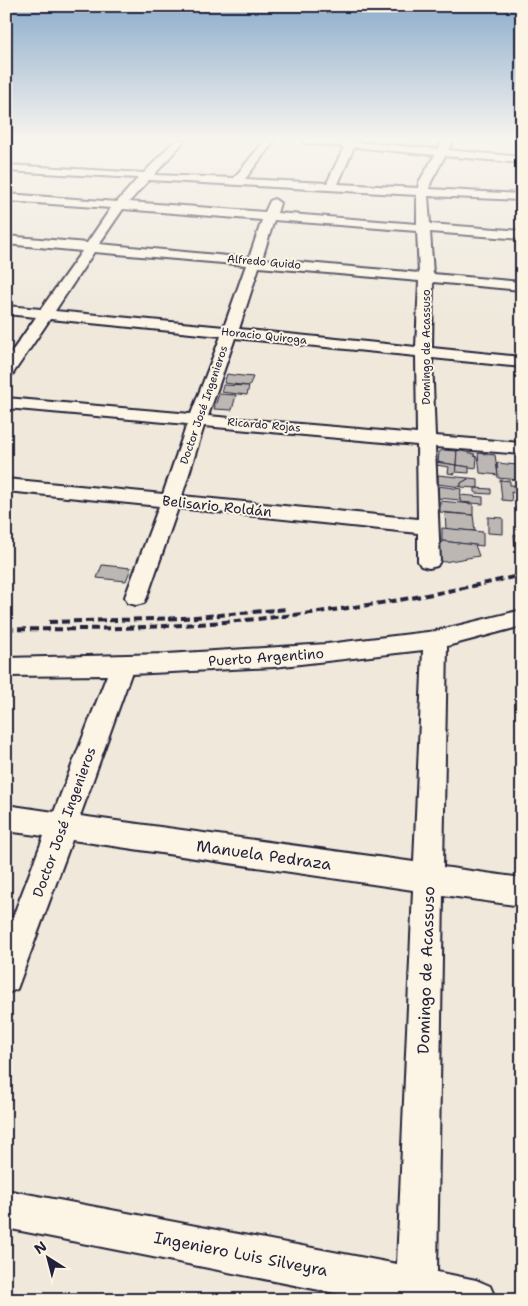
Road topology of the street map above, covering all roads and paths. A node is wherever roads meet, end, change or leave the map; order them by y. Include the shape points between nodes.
1 (56, 201) edge
2 (123, 201) edge
3 (275, 201) edge
4 (422, 201) edge
5 (119, 206) junction
6 (270, 216) junction
7 (423, 227) junction
8 (522, 235) edge
9 (6, 240) edge
10 (91, 247) junction
11 (254, 261) junction
12 (426, 278) junction
13 (522, 286) edge
14 (6, 310) edge
15 (45, 314) junction
16 (230, 332) junction
17 (424, 352) junction
18 (522, 362) edge
19 (6, 372) edge
20 (6, 403) edge
21 (199, 419) junction
22 (426, 439) junction
23 (522, 449) edge
24 (6, 485) edge
25 (172, 501) junction
26 (429, 527) junction
27 (429, 561) dead end
28 (136, 597) dead end
29 (522, 618) edge
30 (435, 640) junction
31 (122, 666) junction
32 (6, 667) edge
33 (6, 818) edge
34 (62, 826) junction
35 (429, 878) junction
36 (522, 892) edge
37 (6, 978) edge
38 (6, 1209) edge
39 (416, 1293) edge
40 (476, 1300) edge

1 - 5 street
2 - 5 street
3 - 6 street, Doctor José Ingenieros
4 - 7 street, Domingo de Acassuso
5 - 6 street
5 - 10 street
6 - 7 street
6 - 11 street, Doctor José Ingenieros
7 - 8 street
7 - 12 street, Domingo de Acassuso
9 - 10 street, Alfredo Guido
10 - 11 street, Alfredo Guido
10 - 15 street
11 - 12 street, Alfredo Guido
11 - 16 street, Doctor José Ingenieros
12 - 13 street, Alfredo Guido
12 - 17 street, Domingo de Acassuso
14 - 15 street, Horacio Quiroga
15 - 16 street, Horacio Quiroga
15 - 19 street
16 - 17 street, Horacio Quiroga
16 - 21 street, Doctor José Ingenieros
17 - 18 street, Horacio Quiroga
17 - 22 street, Domingo de Acassuso
20 - 21 street, Ricardo Rojas
21 - 22 street, Ricardo Rojas
21 - 25 street, Doctor José Ingenieros
22 - 23 street, Ricardo Rojas
22 - 26 street, Domingo de Acassuso
24 - 25 street, Belisario Roldán
25 - 26 street, Belisario Roldán
25 - 28 street, Doctor José Ingenieros
26 - 27 street, Domingo de Acassuso
29 - 30 street, Puerto Argentino
30 - 31 street, Puerto Argentino via 282,658
30 - 35 street, Domingo de Acassuso
31 - 32 street, Puerto Argentino
31 - 34 street, Doctor José Ingenieros
33 - 34 street, Manuela Pedraza
34 - 35 street, Manuela Pedraza
34 - 37 street, Doctor José Ingenieros
35 - 36 street, Manuela Pedraza
35 - 39 street, Domingo de Acassuso
38 - 39 street, Ingeniero Luis Silveyra
39 - 40 street, Ingeniero Luis Silveyra

